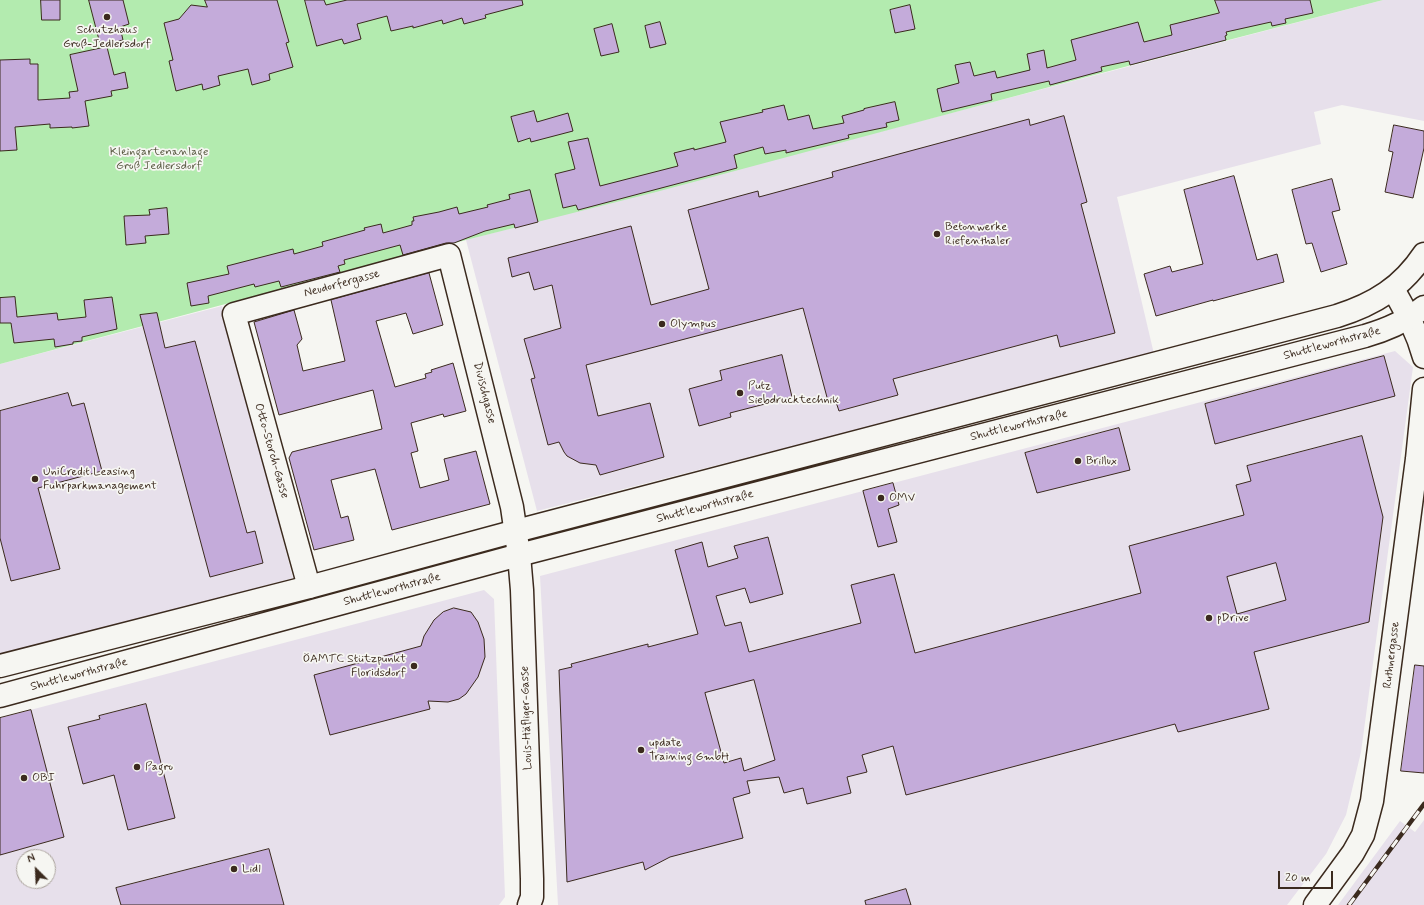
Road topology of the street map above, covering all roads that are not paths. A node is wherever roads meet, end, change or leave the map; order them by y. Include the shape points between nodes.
1 (1424, 254) edge
2 (450, 255) joint
3 (1393, 289) junction
4 (1417, 312) edge
5 (234, 314) joint
6 (1424, 357) edge
7 (1424, 389) edge
8 (516, 531) junction
9 (519, 555) junction
10 (310, 587) junction
11 (0, 666) edge
12 (0, 696) edge
13 (529, 905) edge
14 (1315, 905) edge

1 - 3 main road
2 - 5 main road, Neudorfergasse
2 - 8 main road, Divischgasse via 511,500
3 - 4 main road
3 - 8 main road, Shuttleworthstraße via 1372,302 1338,316
4 - 6 main road via 1418,334
4 - 9 main road, Shuttleworthstraße via 1388,328 1329,346
5 - 10 main road, Otto-Storch-Gasse
7 - 14 main road, Ruthnergasse via 1372,801 1357,847
8 - 9 main road, Louis-Häfliger-Gasse
8 - 10 main road, Shuttleworthstraße
9 - 12 main road, Shuttleworthstraße
9 - 13 main road, Louis-Häfliger-Gasse via 532,879 532,897
10 - 11 main road, Shuttleworthstraße

